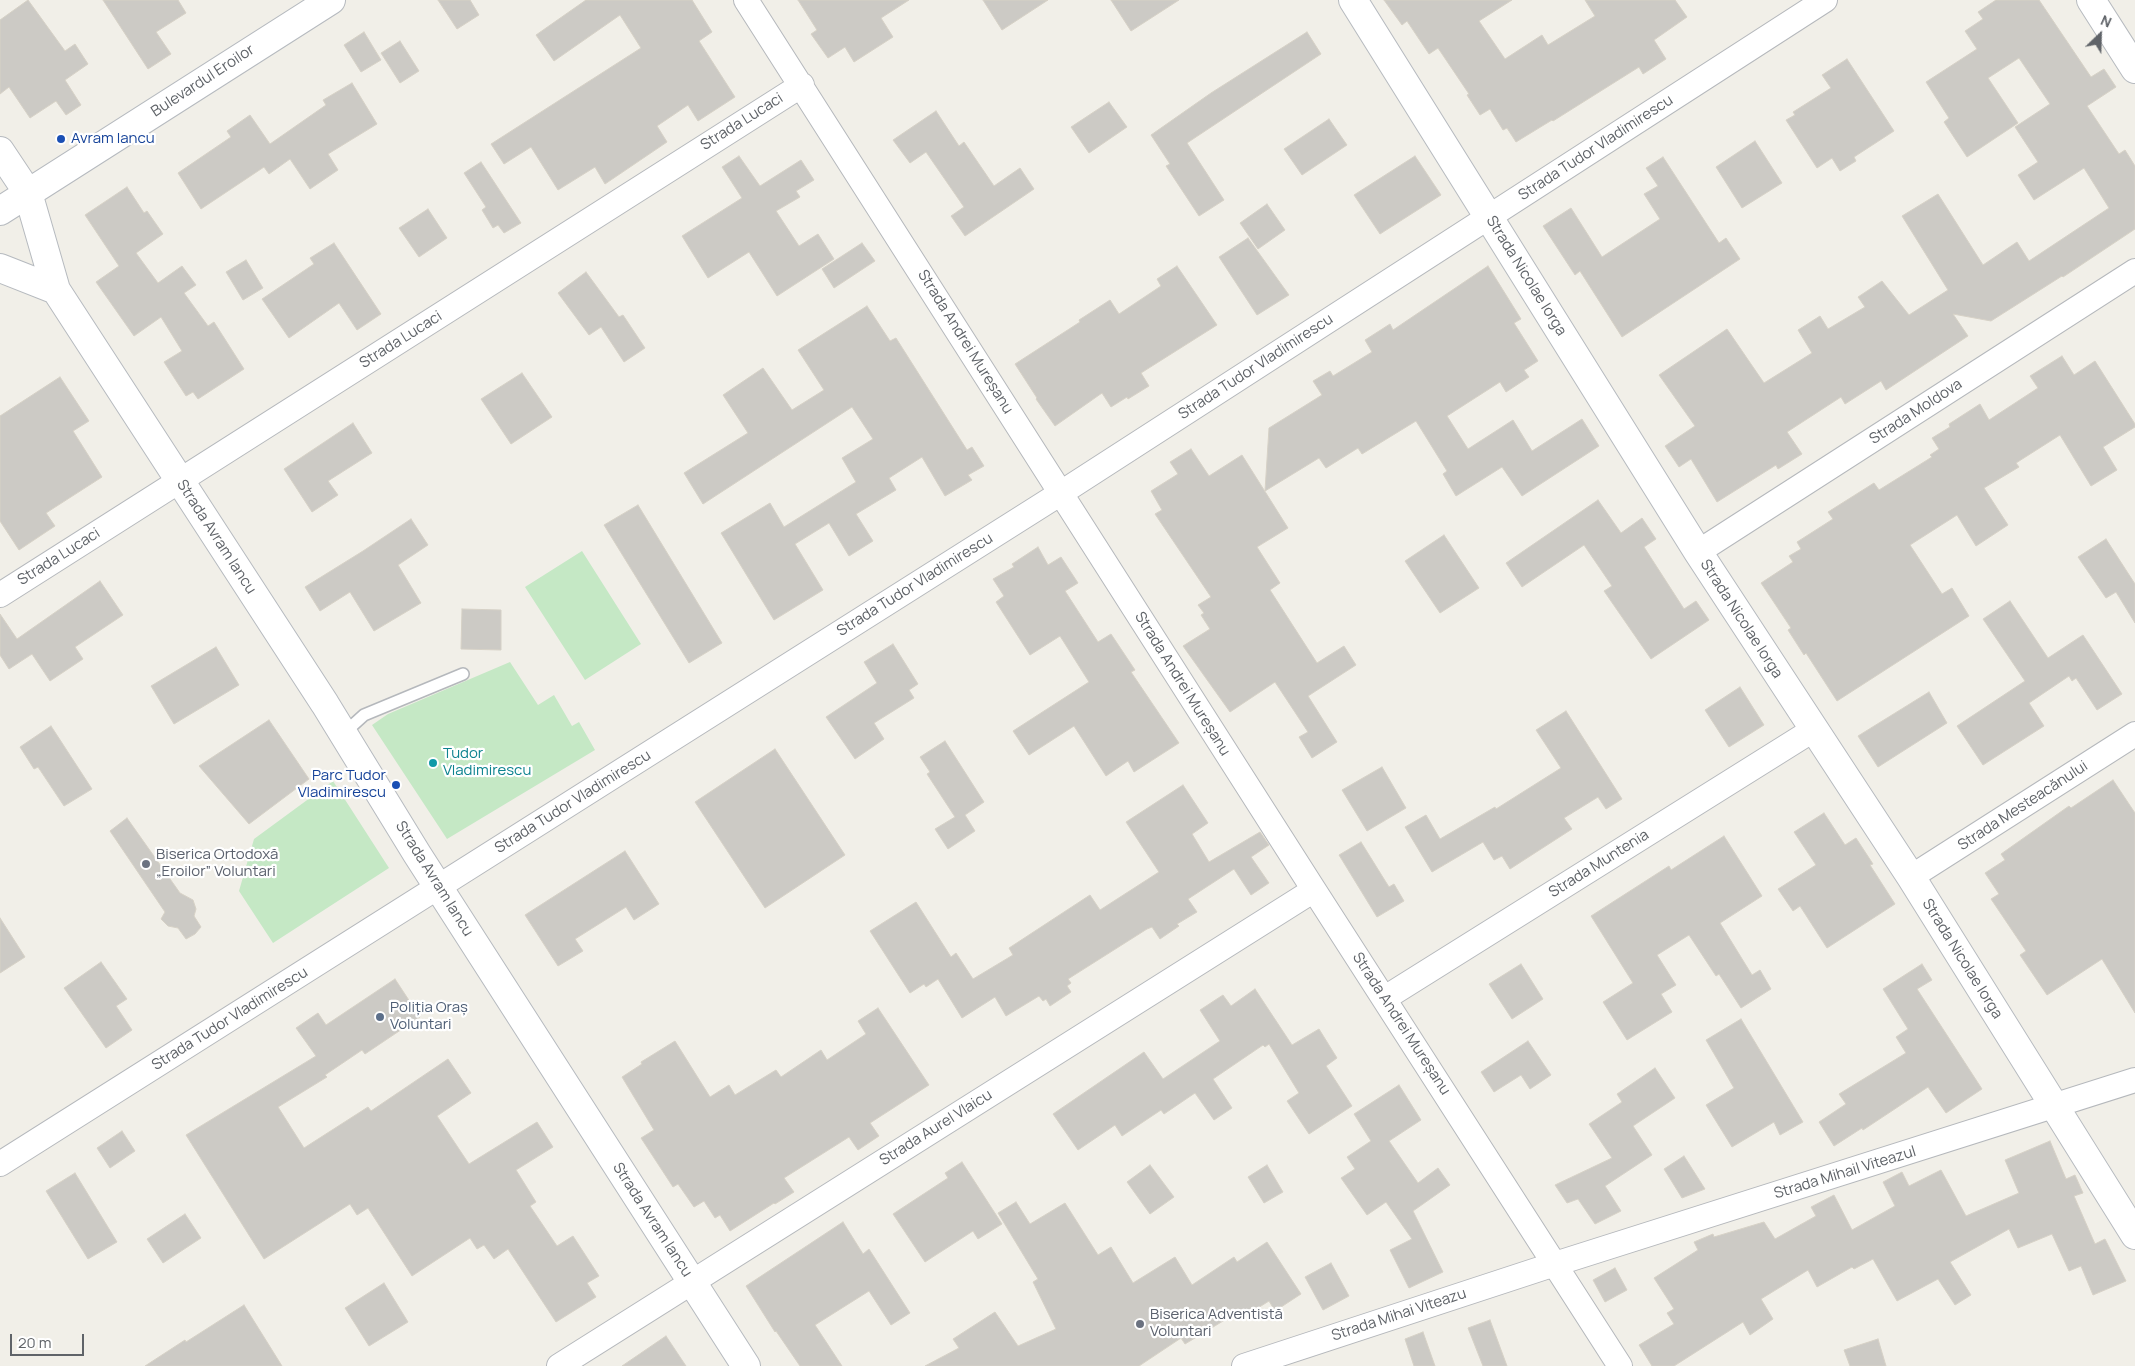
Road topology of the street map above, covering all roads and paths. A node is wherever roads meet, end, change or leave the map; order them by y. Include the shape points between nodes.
1 (331, 0) edge
2 (746, 0) edge
3 (1353, 0) edge
4 (1825, 0) edge
5 (2091, 0) edge
6 (2135, 69) edge
7 (802, 85) junction
8 (0, 151) edge
9 (28, 193) junction
10 (0, 211) edge
11 (1490, 217) junction
12 (0, 268) edge
13 (2135, 271) edge
14 (56, 290) junction
15 (180, 480) junction
16 (1061, 493) junction
17 (1698, 552) junction
18 (0, 595) edge
19 (463, 674) dead end
20 (1813, 730) junction
21 (343, 734) junction
22 (2135, 734) edge
23 (1911, 877) junction
24 (439, 888) junction
25 (1314, 890) junction
26 (1385, 998) junction
27 (2135, 1080) edge
28 (2055, 1106) junction
29 (0, 1164) edge
30 (2135, 1235) edge
31 (1555, 1264) junction
32 (691, 1281) junction
33 (559, 1366) edge
34 (746, 1366) edge
35 (1244, 1366) edge
36 (1620, 1366) edge

1 - 9 street, Bulevardul Eroilor
2 - 7 street, Strada Andrei Mureșanu
3 - 11 street, Strada Nicolae Iorga
4 - 11 street, Strada Tudor Vladimirescu
5 - 6 street
7 - 15 street, Strada Lucaci
7 - 16 street, Strada Andrei Mureșanu
8 - 9 street, Strada Avram Iancu
9 - 10 street, Bulevardul Eroilor
9 - 14 street, Strada Avram Iancu
11 - 16 street, Strada Tudor Vladimirescu
11 - 17 street, Strada Nicolae Iorga
12 - 14 street
13 - 17 street, Strada Moldova
14 - 15 street, Strada Avram Iancu
15 - 18 street, Strada Lucaci
15 - 21 street, Strada Avram Iancu
16 - 24 street, Strada Tudor Vladimirescu
16 - 25 street, Strada Andrei Mureșanu
17 - 20 street, Strada Nicolae Iorga
19 - 21 lane via 364,715
20 - 23 street, Strada Nicolae Iorga
20 - 26 street, Strada Muntenia
21 - 24 street, Strada Avram Iancu
22 - 23 street, Strada Mesteacănului
23 - 28 street, Strada Nicolae Iorga
24 - 29 street, Strada Tudor Vladimirescu
24 - 32 street, Strada Avram Iancu
25 - 26 street, Strada Andrei Mureșanu
25 - 32 street, Strada Aurel Vlaicu
26 - 31 street, Strada Andrei Mureșanu
27 - 28 street, Strada Mihail Viteazul
28 - 30 street, Strada Nicolae Iorga
28 - 31 street, Strada Mihail Viteazul
31 - 35 street, Strada Mihai Viteazu
31 - 36 street, Strada Andrei Mureșanu
32 - 33 street, Strada Aurel Vlaicu
32 - 34 street, Strada Avram Iancu

